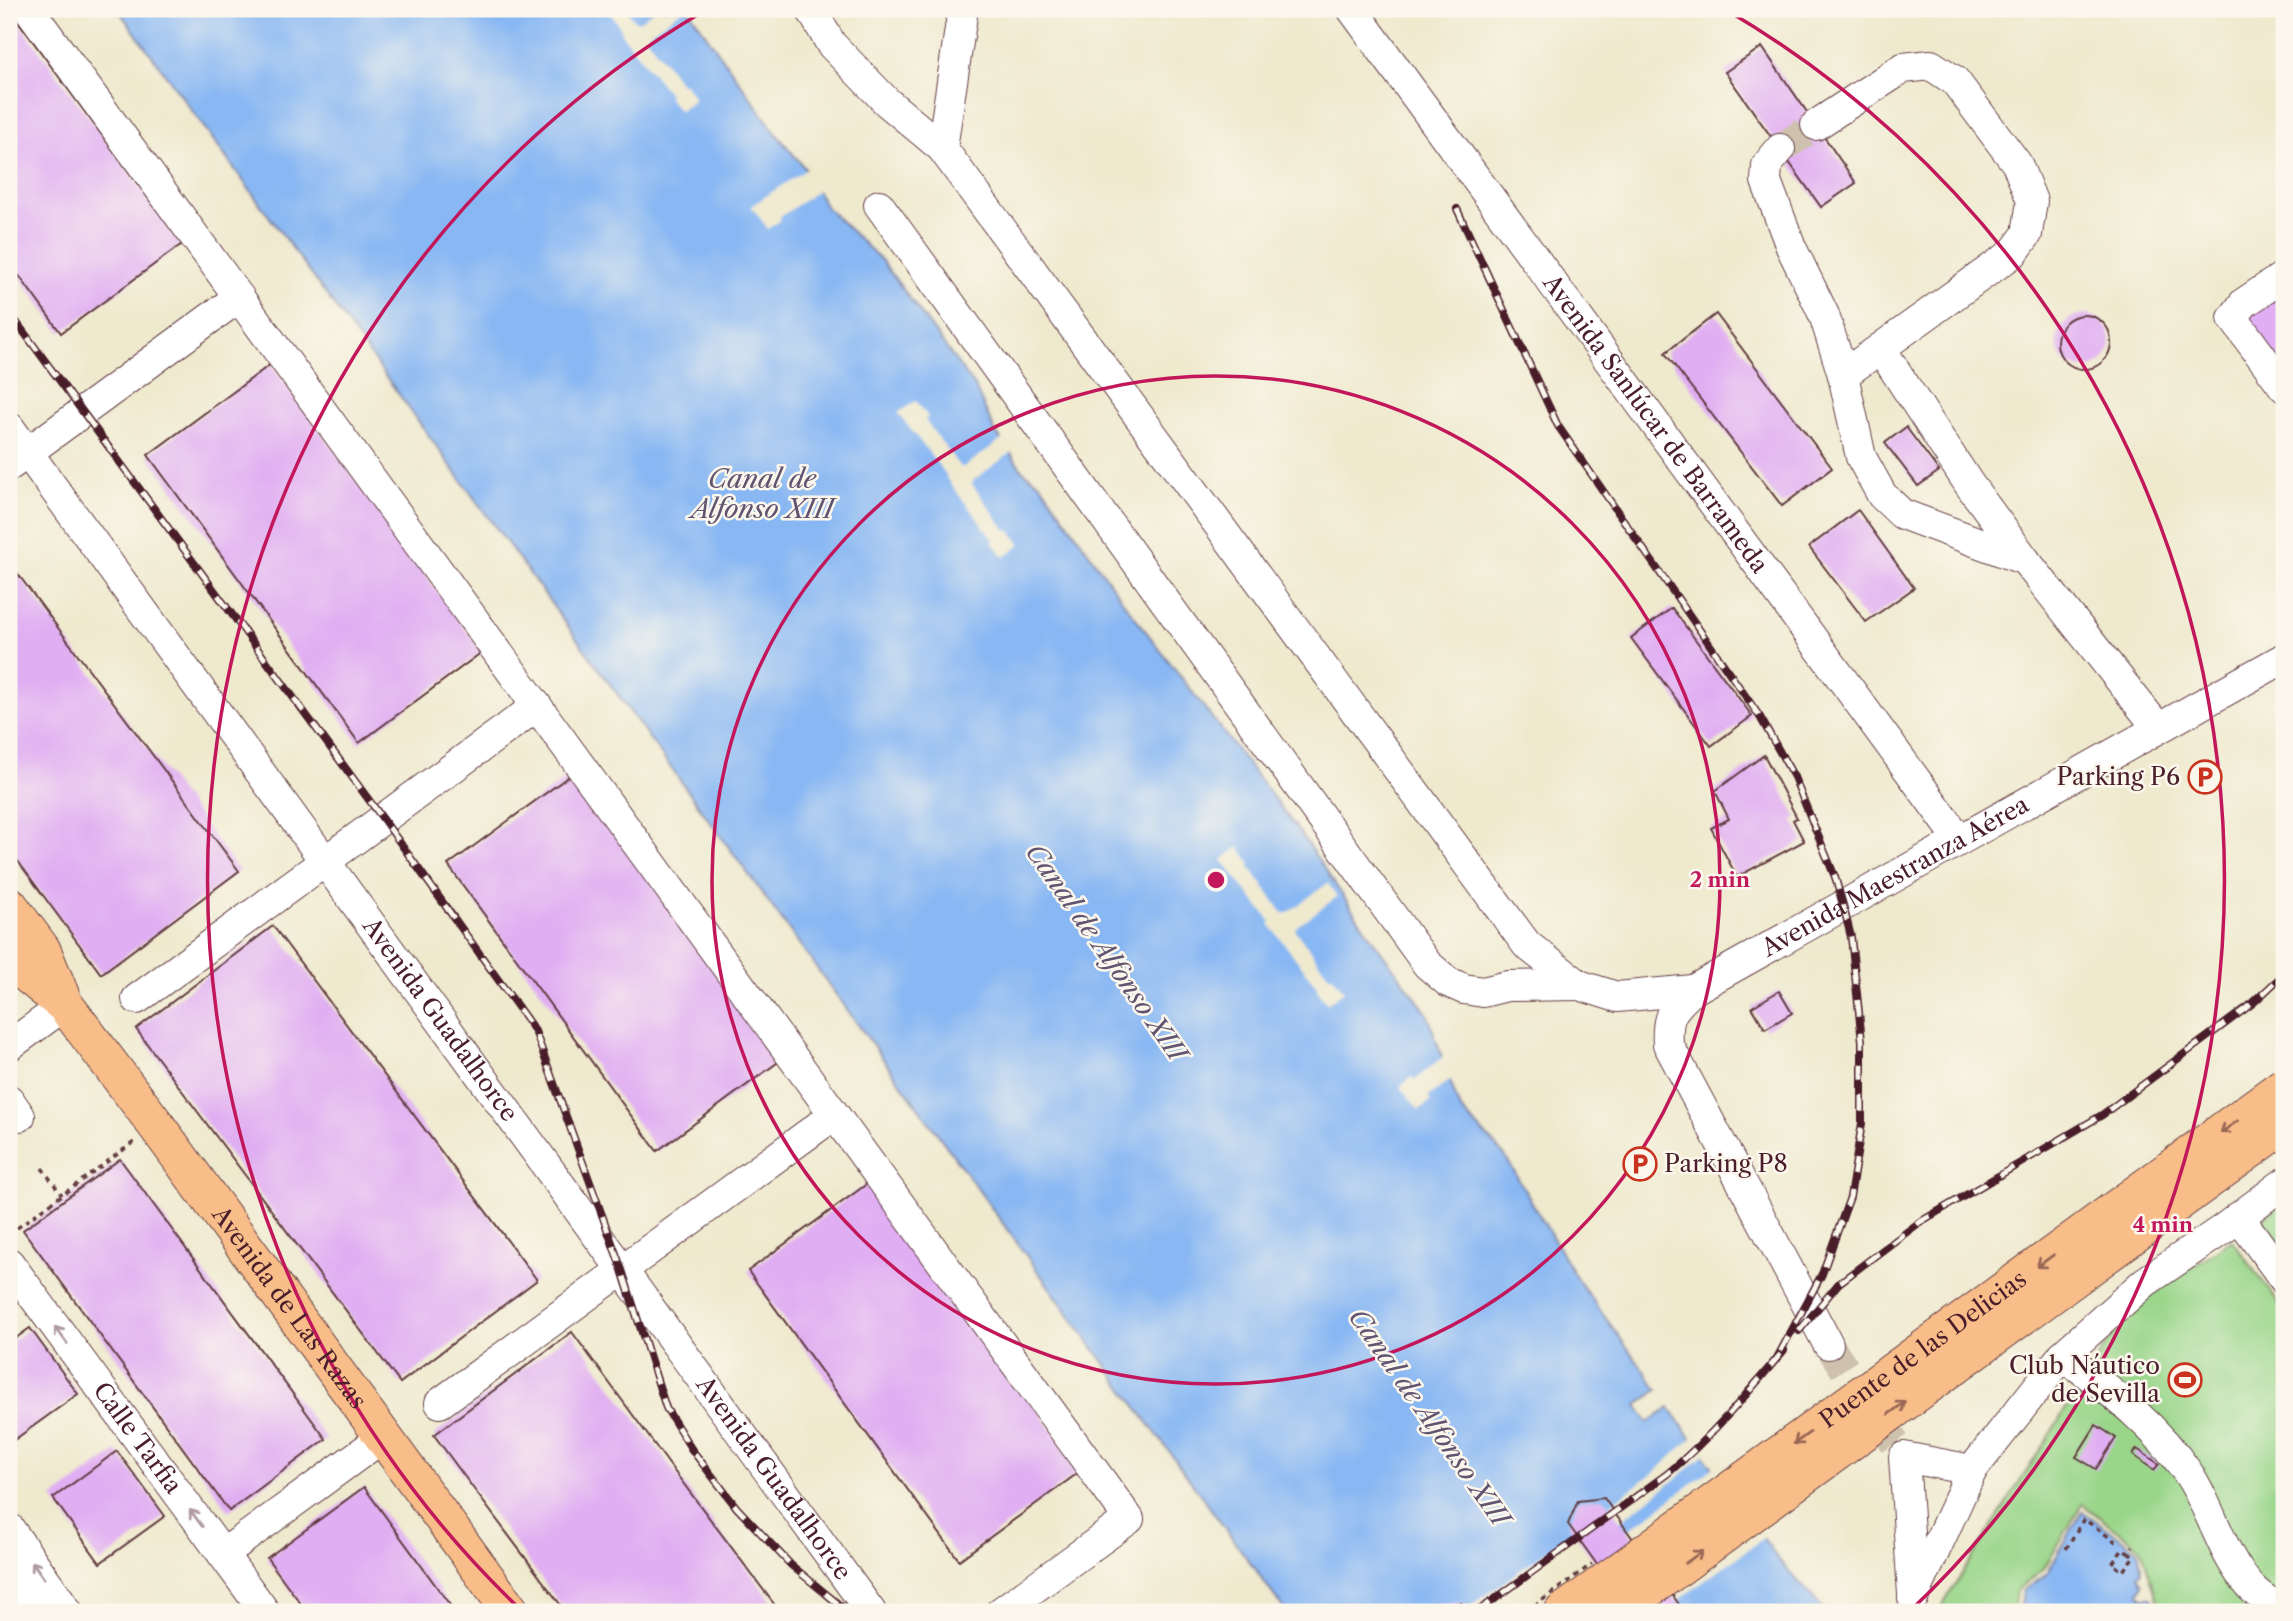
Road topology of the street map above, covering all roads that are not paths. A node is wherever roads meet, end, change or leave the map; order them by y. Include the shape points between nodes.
1 (29, 9) edge
2 (811, 9) edge
3 (963, 9) edge
4 (1352, 9) edge
5 (1816, 125) tunnel mouth
6 (942, 148) junction
7 (1780, 149) tunnel mouth
8 (879, 205) dead end
9 (2284, 276) edge
10 (239, 297) junction
11 (1881, 349) junction
12 (1843, 375) junction
13 (2284, 387) edge
14 (9, 427) edge
15 (18, 459) edge
16 (2025, 560) junction
17 (2284, 658) edge
18 (537, 706) junction
19 (2158, 728) junction
20 (1959, 839) junction
21 (325, 862) junction
22 (9, 905) edge
23 (9, 955) edge
24 (1579, 985) junction
25 (1693, 990) junction
26 (137, 999) dead end
27 (65, 1005) junction
28 (9, 1046) edge
29 (2284, 1086) edge
30 (834, 1115) junction
31 (2284, 1125) edge
32 (2284, 1183) edge
33 (2239, 1217) junction
34 (9, 1263) edge
35 (622, 1270) junction
36 (2284, 1279) edge
37 (1828, 1344) tunnel mouth
38 (2063, 1356) junction
39 (440, 1403) dead end
40 (383, 1437) junction
41 (1972, 1470) dead end
42 (9, 1528) edge
43 (223, 1554) junction
44 (12, 1582) edge
45 (35, 1612) edge
46 (68, 1612) edge
47 (265, 1612) edge
48 (510, 1612) edge
49 (872, 1612) edge
50 (1001, 1612) edge
51 (1563, 1612) edge
52 (1617, 1612) edge
53 (2284, 1612) edge

1 - 10 street
2 - 6 street via 831,44 887,102
3 - 6 street
4 - 20 street, Avenida Sanlúcar de Barrameda
5 - 11 street via 1903,68 1931,65 1955,81 2002,143 2017,164 2032,201 2027,234 2013,253
6 - 24 street via 1527,946
7 - 12 street via 1767,165 1766,181 1824,315
8 - 24 street via 1349,877 1427,964 1448,982 1483,992 1507,986
9 - 13 street via 2244,303 2233,318
10 - 15 street
10 - 18 street
11 - 12 street
11 - 16 street
12 - 16 street via 1861,457 1882,495 1902,514
14 - 15 street, Avenida Guadalhorce
15 - 21 street, Avenida Guadalhorce
16 - 19 street
17 - 19 street, Avenida Maestranza Aérea
18 - 21 street
18 - 30 street
19 - 20 street, Avenida Maestranza Aérea
20 - 25 street, Avenida Maestranza Aérea
21 - 26 street
21 - 35 street, Avenida Guadalhorce
22 - 27 main road, Avenida de Las Razas via 42,950
23 - 27 main road, Avenida de Las Razas
24 - 25 street via 1617,997
25 - 37 street, Avenida Maestranza Aérea via 1673,1009 1667,1025 1668,1044
27 - 28 street
27 - 40 main road, Avenida de Las Razas
29 -> 51 main road, Puente de las Delicias, bridge
30 - 35 street
30 - 50 street via 1129,1519
52 -> 31 main road, Puente de las Delicias, bridge
32 - 33 street
33 - 36 street
33 - 38 street via 2145,1282
43 -> 34 street, Calle Tarfia
35 - 39 street
35 - 49 street, Avenida Guadalhorce
38 - 41 street
38 - 53 street via 2126,1403 2166,1443 2207,1505 2248,1585
40 - 43 street
40 - 48 main road, Avenida de Las Razas
46 -> 42 street
43 - 47 street, Calle Tarfia
44 - 45 street

